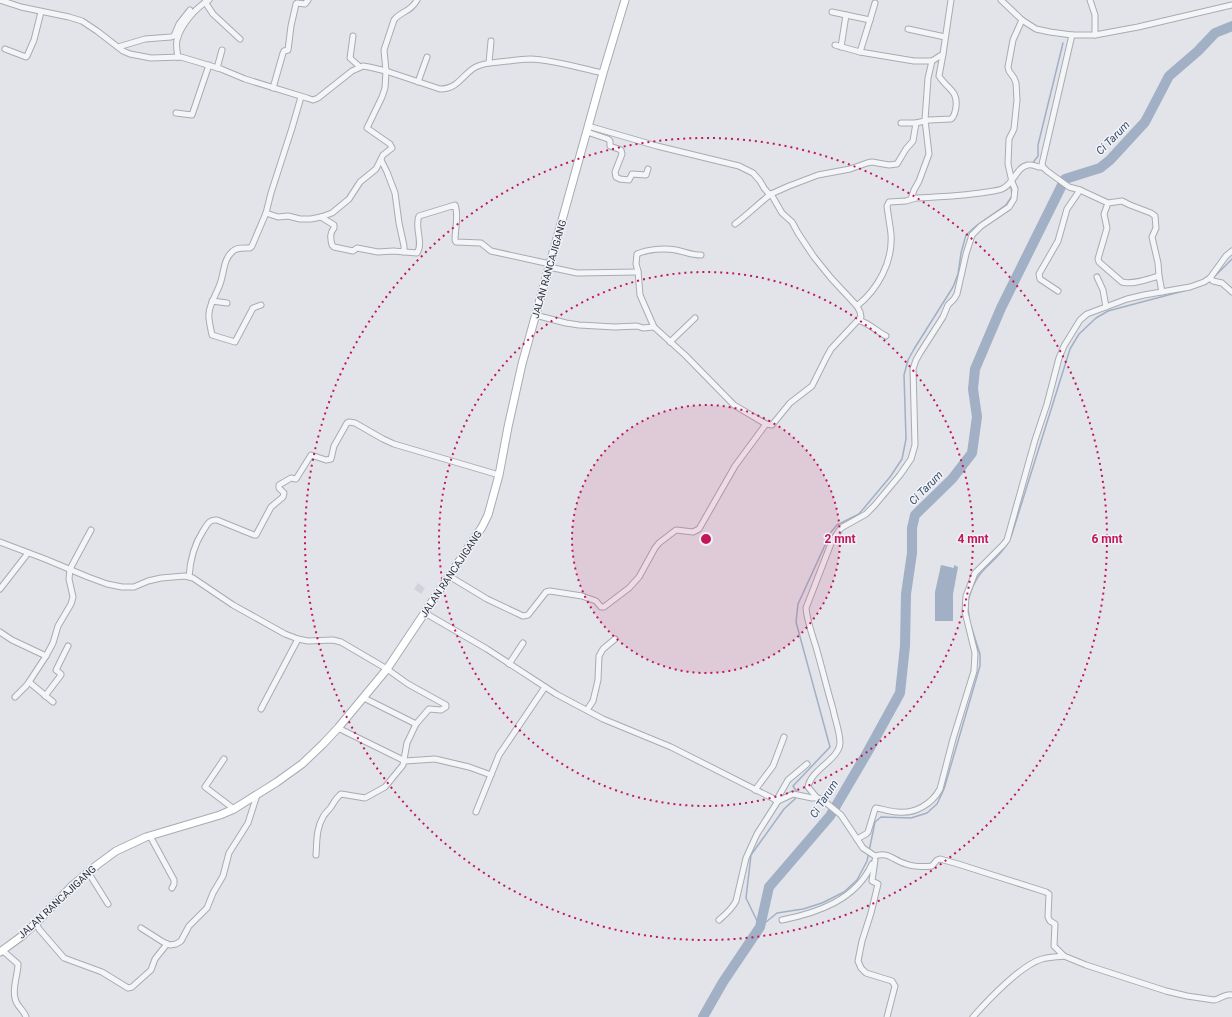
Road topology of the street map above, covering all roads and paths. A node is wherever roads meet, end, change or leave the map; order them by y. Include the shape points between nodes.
1 (1, 0) edge
2 (308, 0) edge
3 (417, 0) edge
4 (625, 0) edge
5 (951, 0) edge
6 (1001, 0) edge
7 (1090, 0) edge
8 (207, 1) edge
9 (875, 3) dead end
10 (1232, 5) edge
11 (190, 10) dead end
12 (40, 12) junction
13 (832, 12) dead end
14 (846, 15) junction
15 (870, 20) junction
16 (1022, 20) junction
17 (908, 29) dead end
18 (1072, 35) junction
19 (1096, 35) junction
20 (353, 36) dead end
21 (945, 37) junction
22 (240, 39) dead end
23 (491, 41) dead end
24 (835, 45) dead end
25 (841, 46) junction
26 (118, 47) junction
27 (5, 49) dead end
28 (222, 50) dead end
29 (860, 52) junction
30 (942, 54) junction
31 (178, 57) junction
32 (427, 57) dead end
33 (932, 61) junction
34 (489, 63) junction
35 (209, 65) junction
36 (360, 67) junction
37 (217, 68) junction
38 (386, 71) junction
39 (603, 73) junction
40 (418, 82) junction
41 (273, 88) junction
42 (301, 97) junction
43 (176, 113) dead end
44 (925, 120) junction
45 (901, 123) dead end
46 (916, 123) junction
47 (588, 129) junction
48 (381, 160) junction
49 (1045, 169) junction
50 (648, 170) dead end
51 (1012, 183) junction
52 (1080, 190) junction
53 (771, 194) junction
54 (911, 199) junction
55 (1108, 203) junction
56 (266, 213) junction
57 (322, 217) junction
58 (735, 224) dead end
59 (1232, 251) edge
60 (404, 252) junction
61 (701, 255) dead end
62 (550, 266) junction
63 (638, 272) junction
64 (1159, 276) junction
65 (1097, 278) dead end
66 (1211, 279) junction
67 (1058, 291) dead end
68 (1162, 292) junction
69 (1232, 292) edge
70 (212, 301) junction
71 (227, 303) dead end
72 (261, 305) dead end
73 (857, 306) junction
74 (1106, 307) junction
75 (535, 315) junction
76 (695, 318) dead end
77 (858, 320) junction
78 (654, 327) junction
79 (886, 336) dead end
80 (670, 342) junction
81 (766, 424) junction
82 (500, 475) junction
83 (91, 530) dead end
84 (0, 542) edge
85 (28, 553) junction
86 (70, 569) junction
87 (449, 576) junction
88 (187, 577) junction
89 (0, 589) edge
90 (425, 612) junction
91 (0, 632) edge
92 (298, 639) junction
93 (615, 639) dead end
94 (524, 643) dead end
95 (68, 646) dead end
96 (46, 656) junction
97 (509, 664) junction
98 (387, 669) junction
99 (29, 682) junction
100 (545, 687) junction
101 (45, 696) junction
102 (14, 697) dead end
103 (364, 698) junction
104 (53, 702) dead end
105 (261, 708) dead end
106 (587, 710) junction
107 (416, 724) junction
108 (338, 728) junction
109 (784, 737) dead end
110 (224, 759) dead end
111 (405, 761) junction
112 (807, 764) dead end
113 (491, 776) junction
114 (756, 790) junction
115 (257, 795) junction
116 (817, 798) junction
117 (777, 801) junction
118 (234, 809) junction
119 (476, 812) dead end
120 (150, 836) junction
121 (857, 839) junction
122 (316, 855) dead end
123 (874, 857) junction
124 (88, 872) junction
125 (172, 888) dead end
126 (108, 904) dead end
127 (719, 920) dead end
128 (782, 920) dead end
129 (36, 923) junction
130 (141, 928) dead end
131 (167, 944) junction
132 (1, 951) edge
133 (1064, 956) junction
134 (1232, 994) edge
135 (26, 1017) edge
136 (887, 1017) edge
137 (973, 1017) edge

1 - 12 street
2 - 41 street via 306,3 296,4 288,50 283,53
3 - 38 street via 411,8 395,19 384,47
4 - 39 main road, JALAN RANCAJIGANG
5 - 21 street
6 - 16 street
7 - 19 street via 1095,15
8 - 22 street via 213,14
8 - 31 street via 184,25 177,41
9 - 15 street
10 - 19 street
11 - 26 street via 179,24 174,36 145,39
12 - 26 street via 82,22
12 - 27 street via 34,40 27,56
13 - 14 street
14 - 15 street
14 - 25 street
15 - 29 street
16 - 18 street via 1036,29
16 - 51 street via 1013,40 1008,67 1015,79 1017,94 1014,131 1009,142 1008,166
17 - 21 street
18 - 19 street
18 - 49 street via 1042,160
20 - 36 street via 350,58
21 - 30 street
23 - 34 street
24 - 25 street
25 - 29 street
26 - 31 street via 125,52 144,57
28 - 37 street
29 - 33 street via 914,61
30 - 33 street
30 - 44 street via 939,76 956,96 955,114 951,119
31 - 35 street
32 - 40 street
33 - 44 street
34 - 39 street via 539,60
34 - 40 street via 476,67 459,82 442,90
35 - 37 street
35 - 43 street via 192,115
36 - 38 street
36 - 42 street via 318,98 313,100
37 - 41 street
38 - 40 street
38 - 48 street via 382,97 367,128 392,145
39 - 47 main road, JALAN RANCAJIGANG
41 - 42 street
42 - 56 street
44 - 46 street
44 - 54 street via 929,154
45 - 46 street
46 - 53 street via 912,142 897,164 867,163 808,179
47 - 50 street via 608,139 610,146 621,150 615,175 617,178 629,180 633,173 646,175
47 - 53 street via 739,166 753,173
47 - 62 main road, JALAN RANCAJIGANG
48 - 57 street via 378,167 360,182 349,199 332,213
48 - 60 street via 395,193
49 - 51 street via 1028,165 1022,168
49 - 52 street via 1069,187
51 - 54 street via 1002,189 977,194
51 - 116 street via 1015,196 1009,207 972,235 958,294 948,305 916,360 913,370 915,445 911,459 866,514 841,528 832,541 806,608 806,617 840,744 835,755 809,781 808,787
52 - 55 street
52 - 67 street via 1067,209 1058,241 1039,274 1040,279
53 - 58 street
53 - 73 street via 818,262
54 - 73 street via 887,204 891,234 889,258 876,287
55 - 64 street via 1122,201 1154,214 1156,228 1152,239
55 - 64 street via 1104,214 1107,228 1099,262 1126,283
56 - 57 street via 300,219
56 - 70 street via 251,248 237,248 231,253
57 - 60 street via 334,225 331,234 334,247 353,251 357,248 378,252
59 - 66 street
60 - 62 street via 418,251 419,216 454,205 457,213 456,242 481,243 491,251
61 - 63 street via 665,249 641,252 636,256
62 - 63 street via 576,273
62 - 75 main road, JALAN RANCAJIGANG
63 - 78 street via 640,295
64 - 68 street
65 - 74 street via 1103,290
66 - 68 street via 1190,287
66 - 69 street via 1222,283
68 - 74 street via 1127,299
70 - 71 street
70 - 72 street via 209,314 212,335 234,342 253,308
73 - 77 street via 861,315
74 - 121 street via 1083,317 1062,349 1007,540 975,573 966,596 965,612 975,653 975,664 940,788 930,802 916,810 900,812 875,809 868,832
75 - 78 street via 579,325
75 - 82 main road, JALAN RANCAJIGANG via 512,406
76 - 80 street
77 - 79 street
77 - 81 street via 831,349 812,386 790,403 772,425
78 - 80 street
80 - 81 street via 734,405
81 - 87 street via 735,466 699,529 693,532 676,530 659,543 639,577 604,607 582,596 550,591 546,592 528,616 523,616 487,600
82 - 87 main road, JALAN RANCAJIGANG via 486,522
82 - 88 street via 394,444 349,422 335,445 331,459 311,455 296,479 291,478 279,486 284,492 283,497 271,507 256,535 217,520 209,521 194,548
83 - 86 street
84 - 85 street
85 - 86 street
85 - 89 street
86 - 88 street via 126,588 154,579
86 - 96 street via 69,579 73,596 71,604 58,626 54,642
87 - 90 main road, JALAN RANCAJIGANG
88 - 92 street via 196,579 237,608
90 - 97 street
90 - 98 main road, JALAN RANCAJIGANG
91 - 96 street
92 - 98 street via 338,641
92 - 105 street
93 - 106 street via 599,656 598,680 593,701
94 - 97 street
95 - 101 street via 56,670 61,675
96 - 99 street
97 - 100 street
98 - 103 main road, JALAN RANCAJIGANG
98 - 107 street via 446,705 442,710 429,709
99 - 101 street
99 - 102 street
100 - 106 street
100 - 113 street via 497,760
101 - 104 street
103 - 107 street
103 - 108 main road, JALAN RANCAJIGANG
106 - 114 street via 671,747
107 - 111 street via 407,743
108 - 111 street
108 - 115 main road, JALAN RANCAJIGANG via 297,768
109 - 114 street via 774,766
110 - 118 street via 206,788
111 - 113 street via 435,759 462,765
111 - 122 street via 385,787 367,798 339,795 318,826
112 - 117 street via 788,780
113 - 119 street
114 - 117 street
115 - 118 main road, JALAN RANCAJIGANG
115 - 131 street via 248,823 230,851 223,876 207,908 189,926 181,941 174,945
116 - 117 street via 793,794
116 - 121 street via 841,815
117 - 127 street via 746,858 734,905
118 - 120 main road, JALAN RANCAJIGANG
120 - 124 main road, JALAN RANCAJIGANG via 116,851
120 - 125 street via 174,880
121 - 123 street
123 - 128 street via 870,869 850,893 806,915
123 - 133 street via 884,854 904,864 921,867 932,866 940,859 1048,893 1048,917 1056,927 1054,946
123 - 136 street via 872,881 878,884 858,961 866,973 894,983
124 - 126 street
124 - 129 main road, JALAN RANCAJIGANG
129 - 131 street via 64,958 100,971 128,988 151,970 155,959
129 - 132 main road, JALAN RANCAJIGANG
130 - 131 street
132 - 135 street via 18,964 15,1000
133 - 134 street via 1187,996 1214,1000
133 - 137 street via 1042,959 1031,964 1012,977

